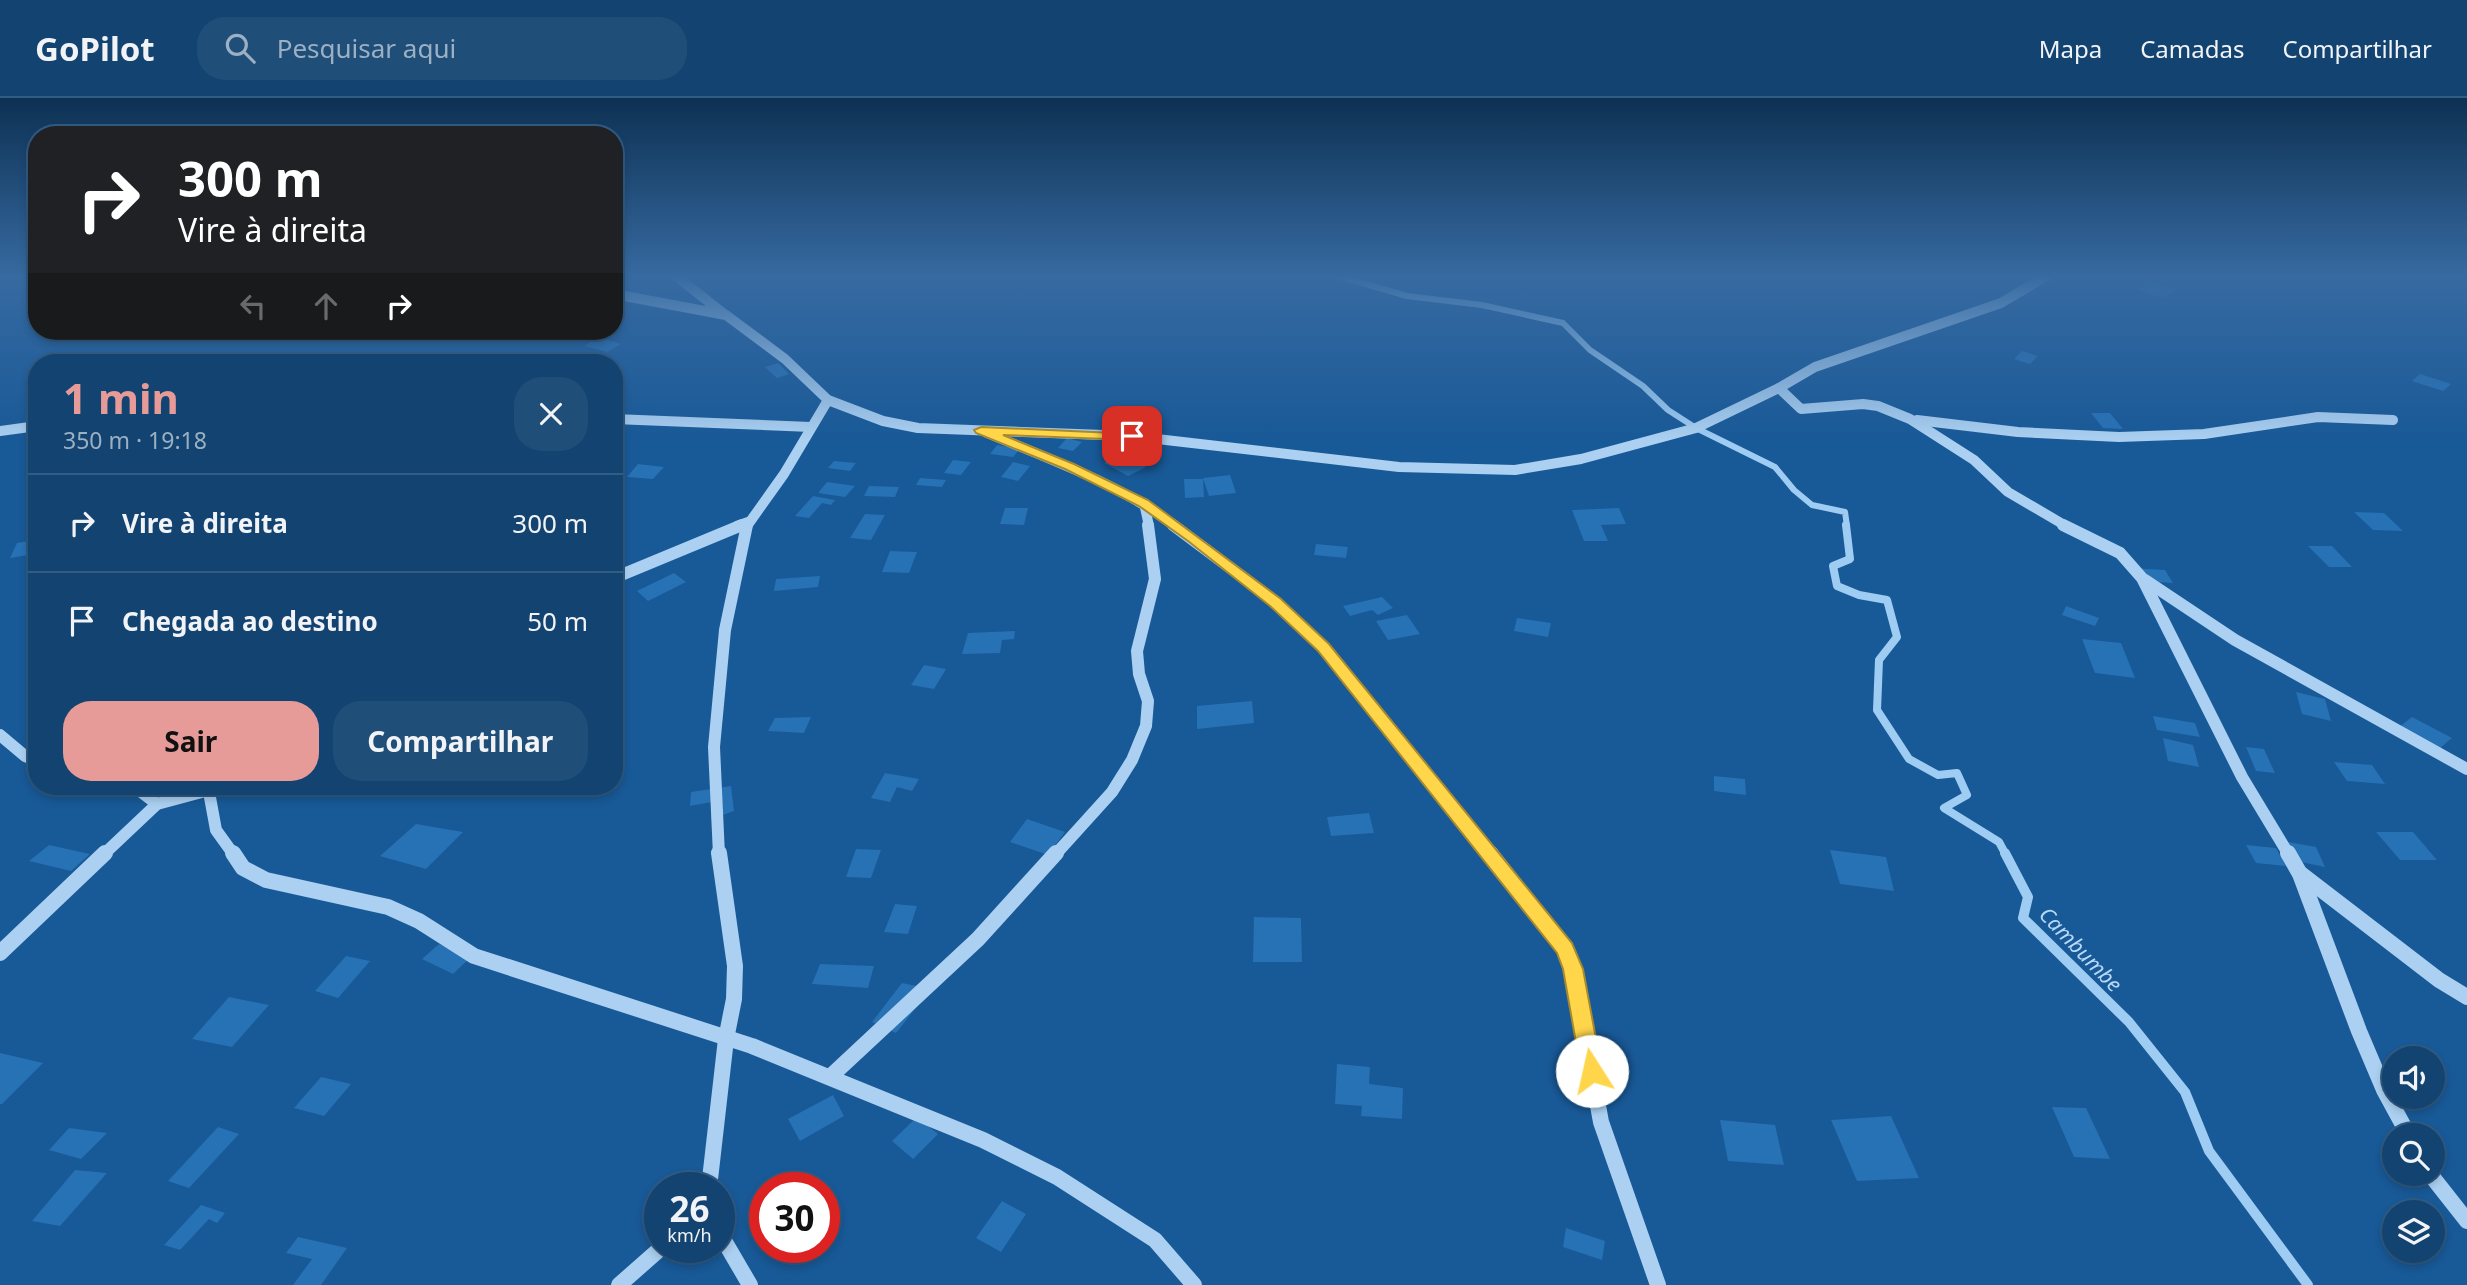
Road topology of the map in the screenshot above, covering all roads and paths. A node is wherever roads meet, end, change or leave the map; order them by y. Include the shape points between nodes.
1 (747, 330) edge
2 (1921, 330) edge
3 (1779, 388) junction
4 (828, 400) junction
5 (623, 419) edge
6 (1910, 419) junction
7 (2393, 420) dead end
8 (28, 427) edge
9 (811, 427) junction
10 (981, 430) junction
11 (0, 431) edge
12 (1144, 503) junction
13 (748, 522) junction
14 (623, 574) edge
15 (2142, 578) junction
16 (0, 736) edge
17 (28, 757) edge
18 (2467, 769) edge
19 (145, 795) edge
20 (196, 795) edge
21 (210, 795) edge
22 (157, 804) junction
23 (2300, 874) junction
24 (0, 953) edge
25 (2467, 997) edge
26 (726, 1039) junction
27 (831, 1076) junction
28 (2402, 1123) edge
29 (711, 1172) edge
30 (2439, 1186) edge
31 (2467, 1221) edge
32 (735, 1259) edge
33 (645, 1263) edge
34 (619, 1285) edge
35 (750, 1285) edge
36 (1194, 1285) edge
37 (1658, 1285) edge

1 - 4 street
2 - 3 street via 1815,367
3 - 6 street via 1801,408 1863,404
3 - 10 street via 1696,428 1581,459 1515,470 1399,467 1132,436
4 - 9 street
4 - 10 street via 883,421 918,428
5 - 9 street
6 - 7 street via 2000,431 2092,436 2229,432 2319,417
6 - 15 street via 1975,460 2008,492 2120,553
8 - 11 street
9 - 13 street
10 - 12 street
12 - 27 street via 1155,579 1137,651 1148,701 1146,726 1132,760 1112,792 978,939
12 - 37 street via 1276,603 1324,648 1565,949 1573,969 1601,1122
13 - 14 street
13 - 26 street via 726,630 714,747 719,852 735,966
15 - 18 street via 2235,640
15 - 23 street via 2242,777
16 - 17 street
19 - 22 street
20 - 22 street
21 - 26 street via 216,830 243,869 266,880 388,907 474,956
22 - 24 street
23 - 25 street
23 - 28 street via 2359,1031
26 - 27 street
26 - 29 street
27 - 36 street via 983,1140 1057,1177 1154,1240
30 - 31 street
32 - 35 street
33 - 34 street

